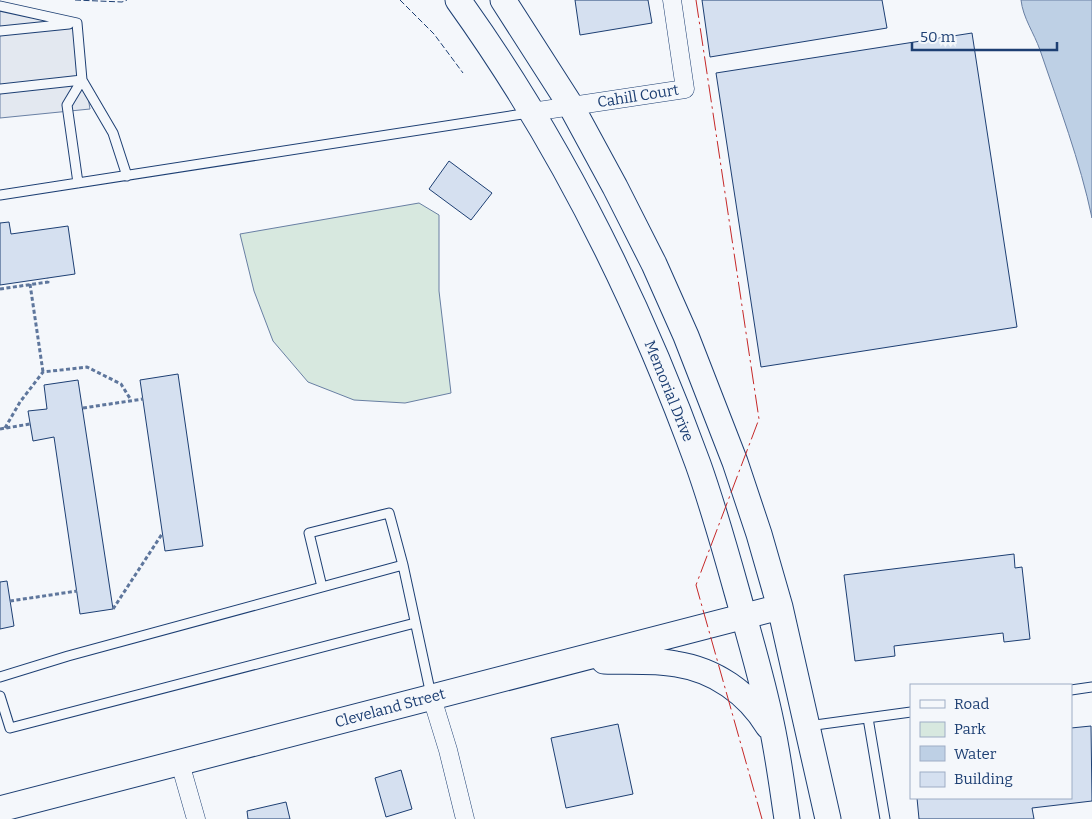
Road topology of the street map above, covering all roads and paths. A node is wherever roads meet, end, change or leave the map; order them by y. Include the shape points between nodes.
1 (458, 0) edge
2 (503, 0) edge
3 (672, 0) edge
4 (0, 6) edge
5 (77, 23) junction
6 (0, 31) edge
7 (82, 80) junction
8 (0, 89) edge
9 (571, 106) junction
10 (532, 112) junction
11 (127, 176) junction
12 (78, 183) junction
13 (0, 196) edge
14 (47, 278) dead end
15 (30, 284) junction
16 (0, 288) edge
17 (43, 372) junction
18 (143, 398) dead end
19 (131, 400) junction
20 (83, 408) dead end
21 (30, 424) dead end
22 (5, 428) junction
23 (0, 429) edge
24 (162, 534) dead end
25 (403, 565) junction
26 (322, 587) junction
27 (77, 591) dead end
28 (10, 601) dead end
29 (780, 607) junction
30 (113, 609) dead end
31 (744, 617) junction
32 (415, 623) junction
33 (576, 660) junction
34 (0, 677) edge
35 (1092, 687) edge
36 (1072, 690) edge
37 (0, 696) edge
38 (432, 698) junction
39 (910, 712) edge
40 (868, 718) junction
41 (808, 726) junction
42 (774, 737) junction
43 (180, 763) junction
44 (0, 809) edge
45 (196, 819) edge
46 (466, 819) edge
47 (787, 819) edge
48 (828, 819) edge
49 (885, 819) edge

1 - 10 main road, Memorial Drive
2 - 9 main road
3 - 9 street, Cahill Court via 686,89
4 - 5 lane
5 - 6 lane
5 - 7 lane
7 - 8 lane
7 - 11 lane via 114,134
7 - 12 lane via 67,104
9 - 10 street, Cahill Court
9 - 29 main road via 620,195 686,336 760,534
10 - 11 lane
10 - 31 main road, Memorial Drive via 596,226 664,375 710,499
11 - 12 lane
12 - 13 lane
14 - 15 path via 48,282
15 - 16 path
15 - 17 path
17 - 19 path via 87,366 121,384
17 - 22 path
18 - 19 path
19 - 20 path
21 - 22 path
22 - 23 path
24 - 30 path
25 - 26 lane
25 - 26 lane via 389,513 310,533
25 - 32 lane
26 - 34 lane
27 - 28 path
29 - 31 main road, Cleveland Street
29 - 41 main road
31 - 33 main road, Cleveland Street
31 - 42 main road, Memorial Drive
32 - 37 lane via 10,728
32 - 38 lane
33 - 38 main road, Cleveland Street
33 - 42 main road via 676,664 699,670 728,683 744,696 762,716
35 - 36 lane
38 - 43 main road, Cleveland Street
38 - 46 street
39 - 40 lane
40 - 41 lane
40 - 49 lane
41 - 48 main road
42 - 47 main road, Memorial Drive
43 - 44 main road, Cleveland Street
43 - 45 street

